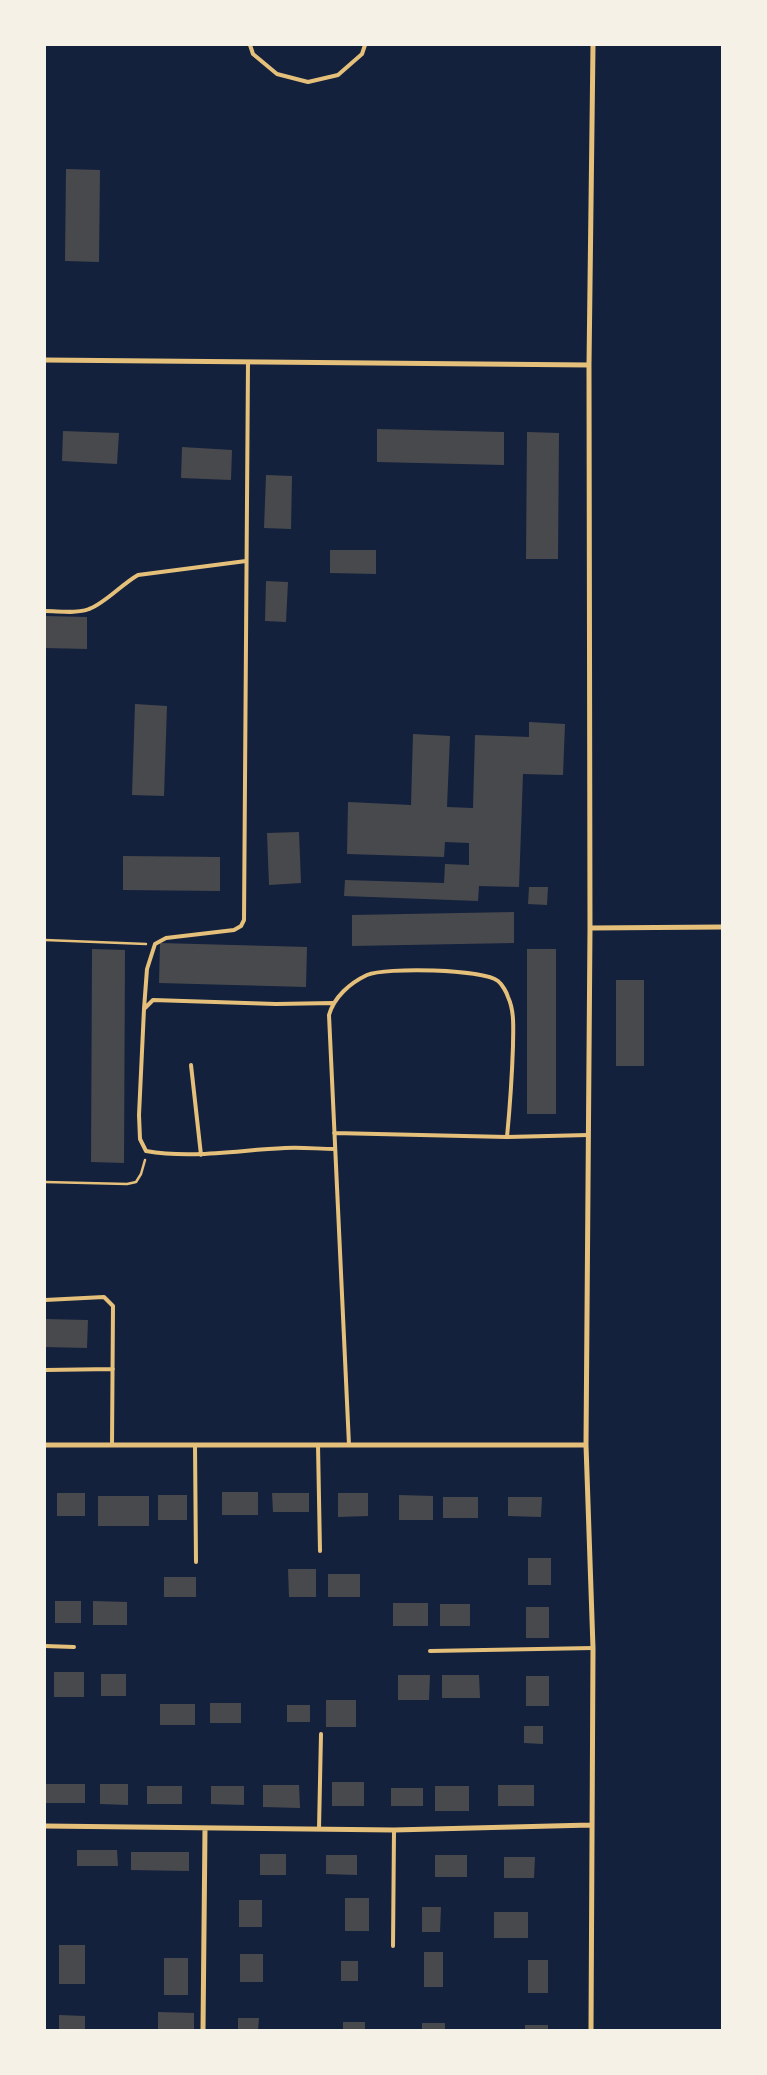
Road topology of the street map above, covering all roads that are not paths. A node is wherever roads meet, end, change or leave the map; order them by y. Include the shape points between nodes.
1 (250, 45) edge
2 (365, 45) edge
3 (593, 45) edge
4 (45, 360) edge
5 (248, 362) junction
6 (588, 365) junction
7 (246, 561) junction
8 (45, 611) edge
9 (722, 927) edge
10 (590, 928) junction
11 (332, 1003) junction
12 (144, 1009) junction
13 (191, 1065) dead end
14 (334, 1132) junction
15 (588, 1135) junction
16 (507, 1137) junction
17 (335, 1150) junction
18 (201, 1155) junction
19 (45, 1300) edge
20 (113, 1369) junction
21 (45, 1370) edge
22 (45, 1445) edge
23 (112, 1445) junction
24 (195, 1445) junction
25 (318, 1445) junction
26 (349, 1445) junction
27 (586, 1445) junction
28 (320, 1551) dead end
29 (196, 1562) dead end
30 (45, 1646) edge
31 (74, 1647) dead end
32 (592, 1648) junction
33 (430, 1651) dead end
34 (321, 1734) dead end
35 (591, 1825) junction
36 (45, 1826) edge
37 (205, 1829) junction
38 (319, 1829) junction
39 (394, 1830) junction
40 (393, 1946) dead end
41 (203, 2030) edge
42 (591, 2030) edge

1 - 2 lane via 253,54 277,74 308,82 338,75 362,54
3 - 6 street
4 - 5 street
5 - 6 street
5 - 7 lane
6 - 10 street
7 - 8 lane via 138,575 87,610
7 - 12 lane via 244,920 234,930 166,938 155,944 147,969
9 - 10 street
10 - 15 street
11 - 12 lane via 153,1000
11 - 14 lane via 329,1015
11 - 16 lane via 367,975 384,971 443,971 480,975 498,981 514,1016
12 - 18 lane via 140,1139 146,1151
13 - 18 lane
14 - 16 lane
14 - 17 lane
15 - 16 lane
15 - 27 street
17 - 18 lane via 287,1148
17 - 26 lane
19 - 20 lane via 104,1297 109,1300 113,1306
20 - 21 lane
20 - 23 lane
22 - 23 street
23 - 24 street
24 - 25 street
24 - 29 lane
25 - 26 street
25 - 28 lane
26 - 27 street
27 - 32 street
30 - 31 lane
32 - 33 lane
32 - 35 street
34 - 38 lane
35 - 39 street
35 - 42 street
36 - 37 street
37 - 38 street
37 - 41 street
38 - 39 street
39 - 40 lane

